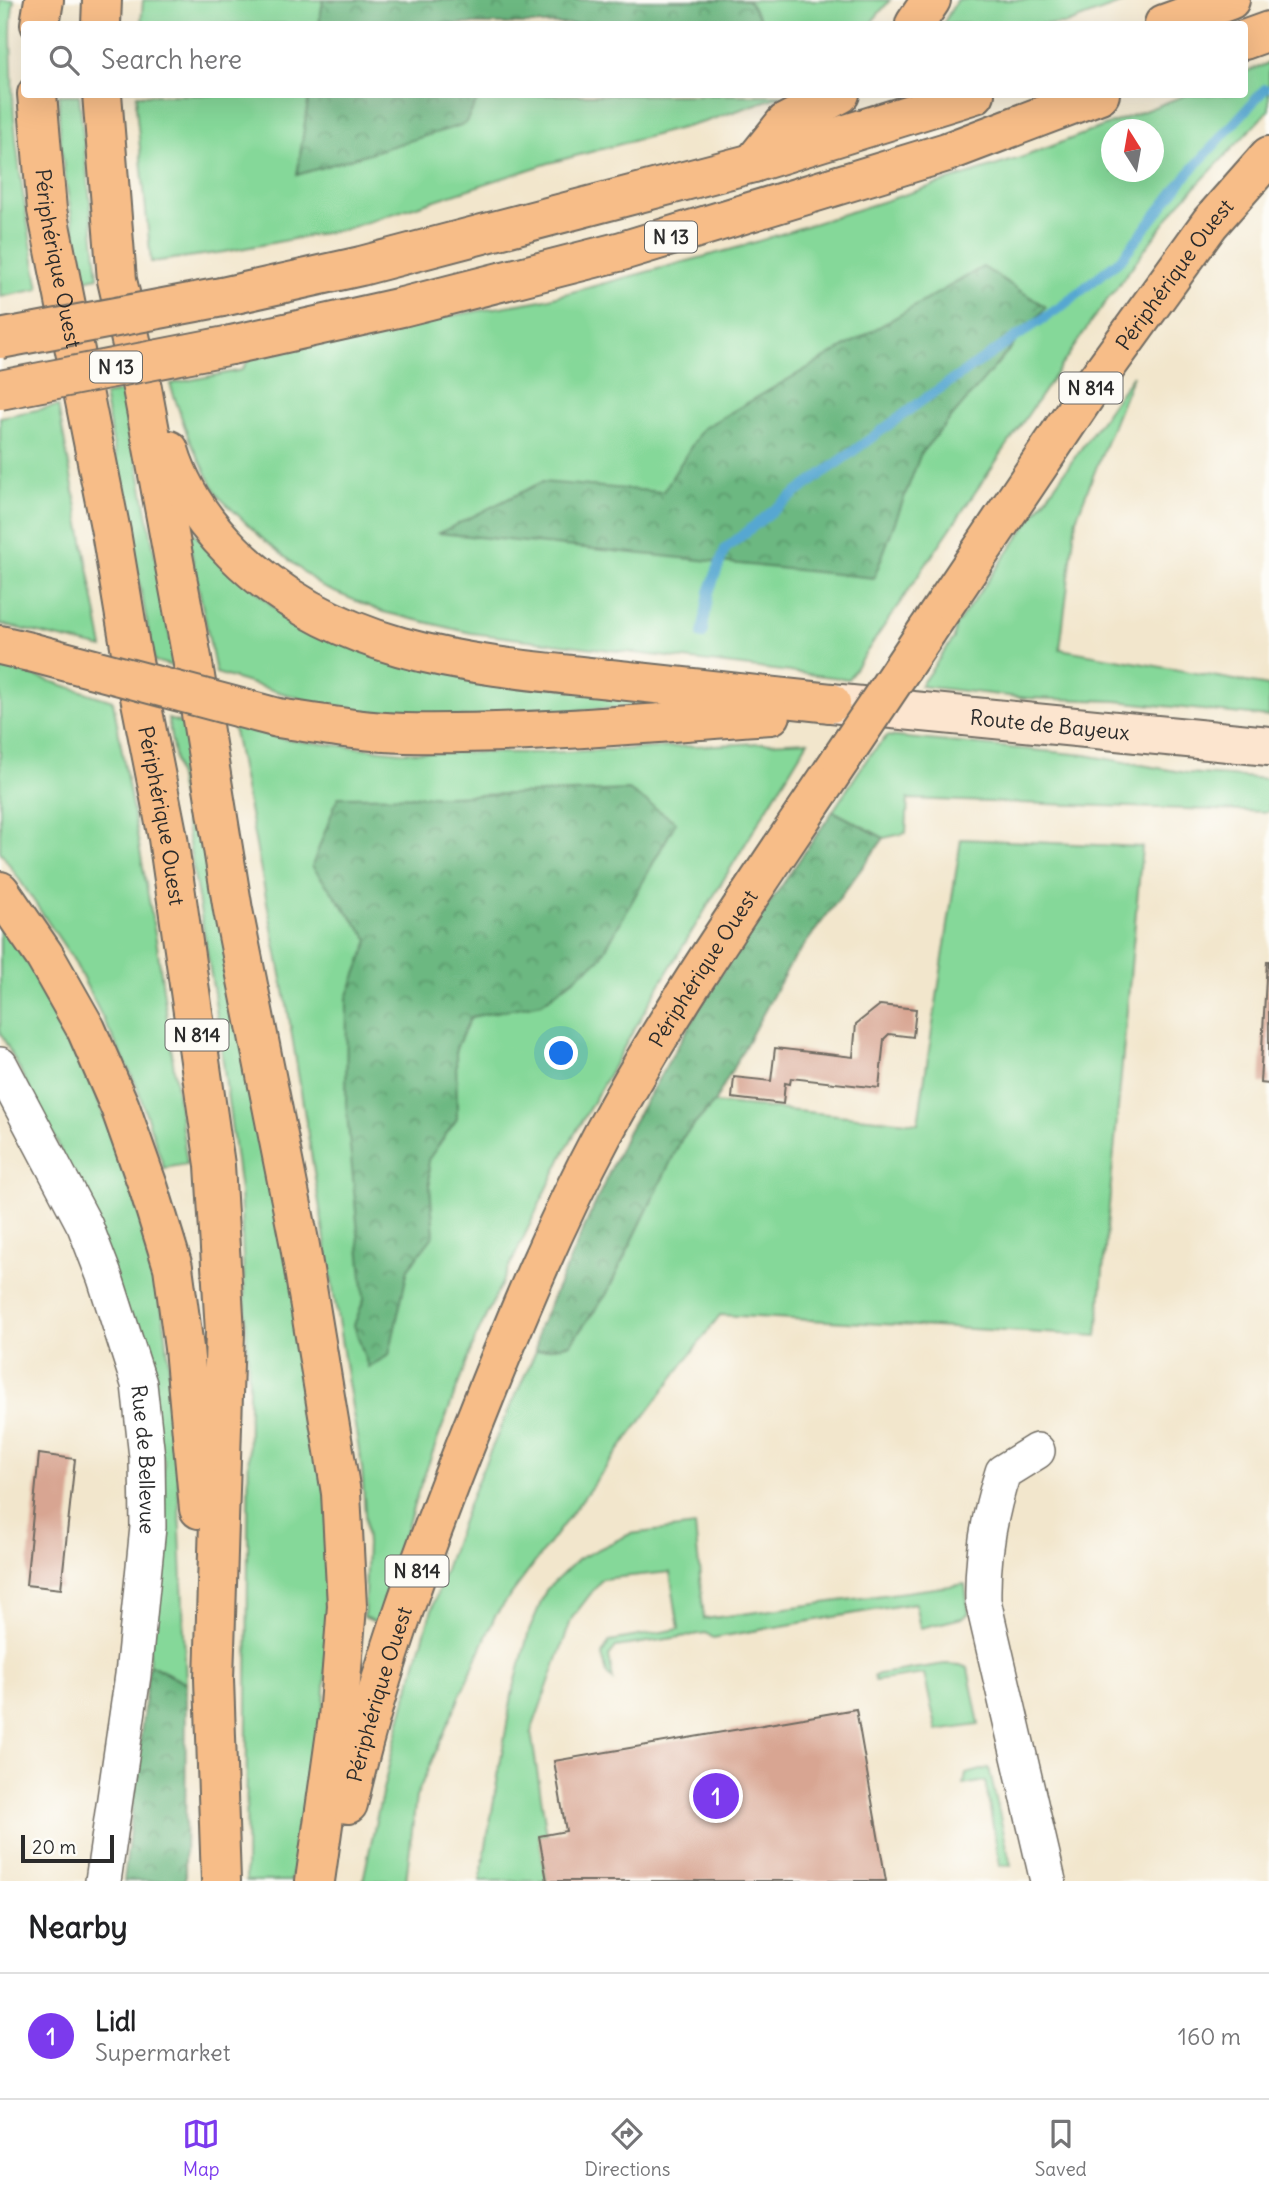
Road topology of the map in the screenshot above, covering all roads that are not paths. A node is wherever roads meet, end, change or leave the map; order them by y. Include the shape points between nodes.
1 (44, 0) edge
2 (102, 0) edge
3 (931, 0) edge
4 (1230, 0) edge
5 (40, 21) edge
6 (100, 21) edge
7 (917, 21) edge
8 (1172, 21) edge
9 (1269, 31) edge
10 (1248, 39) edge
11 (37, 98) edge
12 (102, 98) edge
13 (832, 98) edge
14 (962, 98) edge
15 (1089, 98) edge
16 (1269, 156) edge
17 (753, 163) junction
18 (0, 339) edge
19 (142, 388) junction
20 (0, 390) edge
21 (15, 649) edge
22 (831, 703) junction
23 (1269, 747) edge
24 (0, 891) edge
25 (0, 1065) edge
26 (1037, 1451) dead end
27 (214, 1679) junction
28 (103, 1881) edge
29 (221, 1881) edge
30 (315, 1881) edge
31 (330, 1881) edge
32 (1048, 1881) edge

1 - 5 highway
2 - 6 highway
3 - 7 highway
4 - 8 highway
9 - 10 highway
11 - 27 highway, Périphérique Ouest / N 814 via 47,210 168,838 215,1165 225,1332
12 - 19 highway via 117,280
13 - 17 highway via 785,123
14 - 17 highway, N 13
15 - 20 highway, N 13, bridge via 947,152 622,251 402,307
16 - 31 highway, Périphérique Ouest / N 814, bridge via 1210,223 927,631 678,1006 603,1134 535,1272 435,1520 395,1633 356,1766
17 - 18 highway, N 13, bridge via 361,266
19 - 22 highway via 159,418 187,493 205,521 267,583 322,618 363,636 493,667
19 - 30 highway via 341,1493 347,1606 338,1718
21 - 22 highway, bridge via 278,718 404,733 564,729 797,713
22 - 23 main road, Route de Bayeux
24 - 27 highway via 86,1029 120,1107 173,1267
25 - 28 street, Rue de Bellevue via 85,1226 139,1384 148,1527 133,1675
26 - 32 street via 1003,1472 983,1575 983,1601
27 - 29 highway, Périphérique Ouest / N 814

